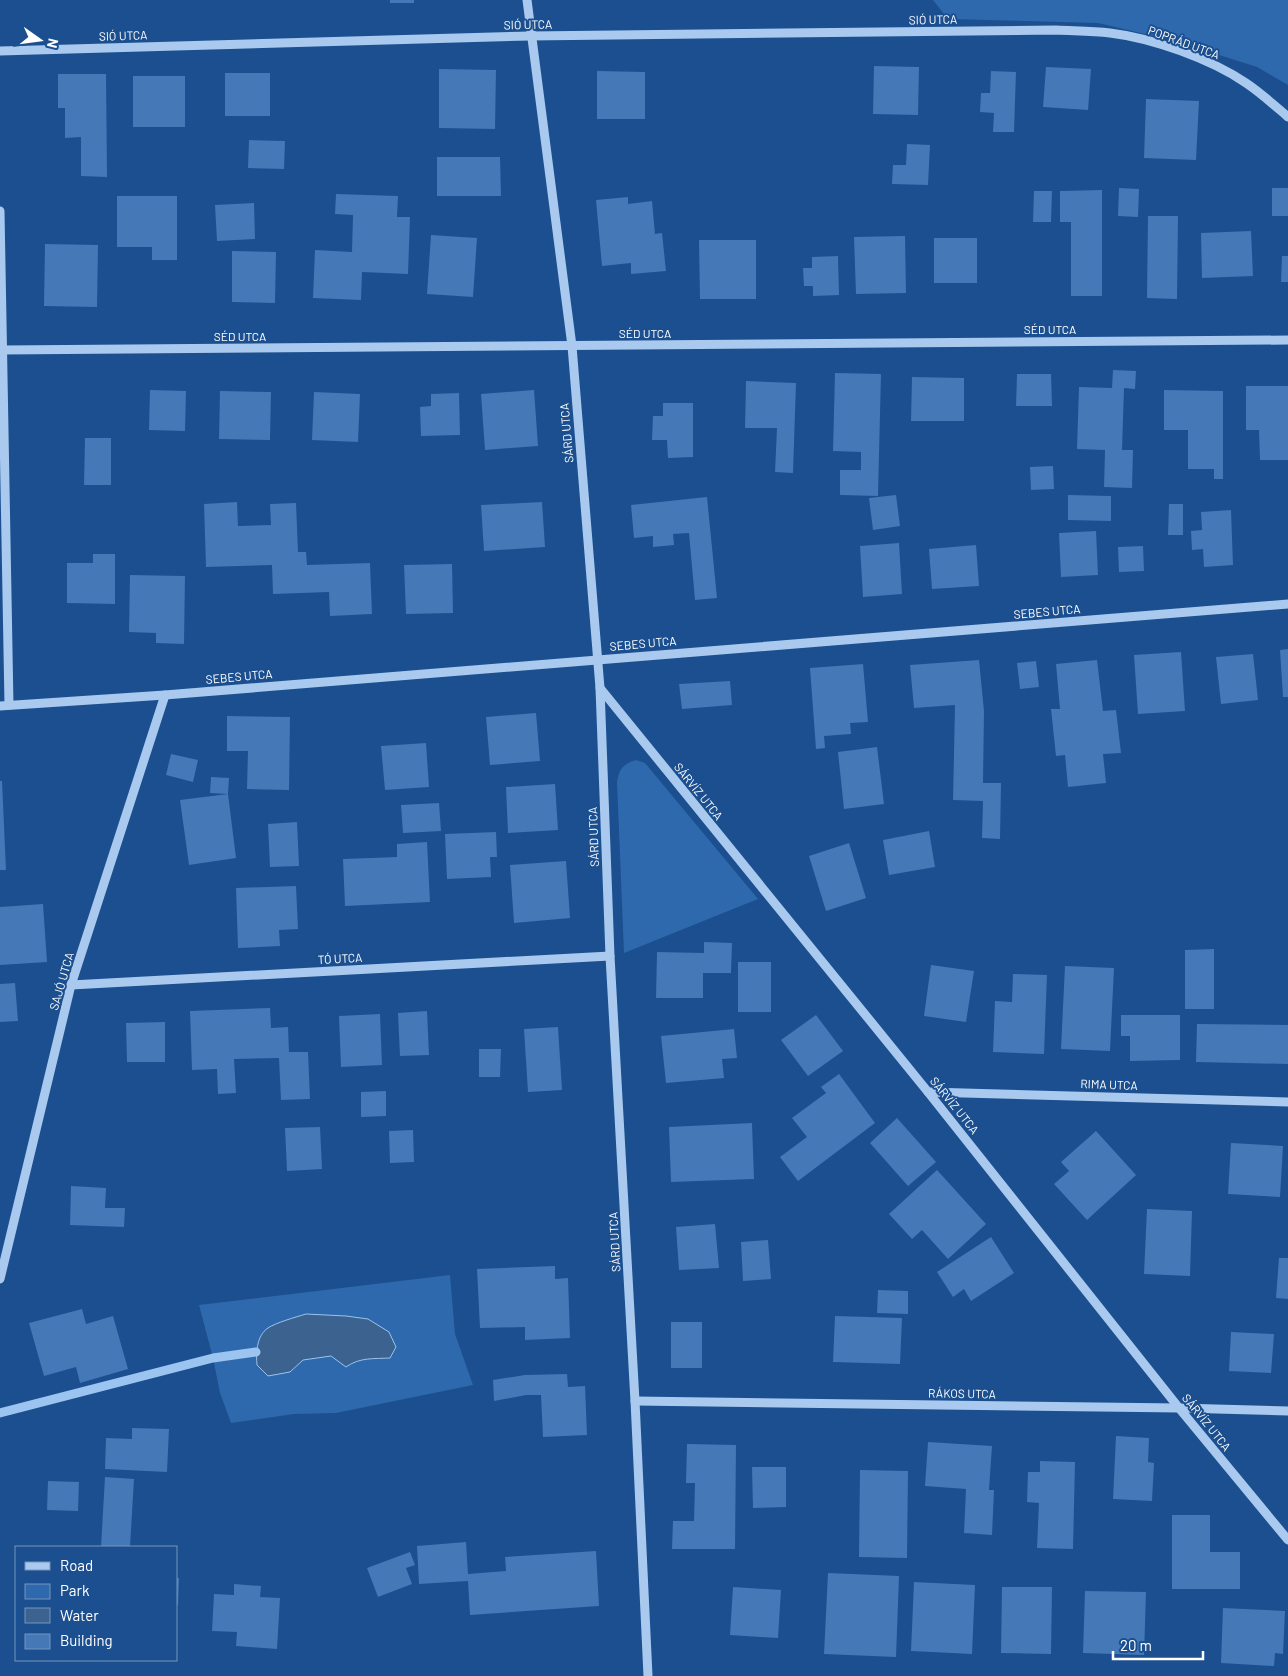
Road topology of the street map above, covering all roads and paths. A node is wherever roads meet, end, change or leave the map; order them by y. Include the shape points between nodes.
1 (527, 0) edge
2 (1056, 30) joint
3 (530, 36) junction
4 (0, 51) edge
5 (1288, 117) edge
6 (0, 211) edge
7 (1288, 340) edge
8 (572, 346) junction
9 (2, 350) junction
10 (1288, 604) edge
11 (597, 659) junction
12 (600, 688) junction
13 (165, 695) junction
14 (4, 705) edge
15 (610, 956) junction
16 (71, 985) junction
17 (928, 1092) junction
18 (1288, 1102) edge
19 (0, 1279) edge
20 (635, 1401) junction
21 (1179, 1408) junction
22 (1288, 1412) edge
23 (1288, 1540) edge
24 (648, 1676) edge

1 - 3 street, SÁRD UTCA
2 - 3 street, SIÓ UTCA
2 - 5 street, POPRÁD UTCA via 1111,33 1180,51 1245,82
3 - 4 street, SIÓ UTCA
3 - 8 street, SÁRD UTCA
6 - 9 street
7 - 8 street, SÉD UTCA
8 - 9 street, SÉD UTCA
8 - 11 street, SÁRD UTCA
9 - 14 street
10 - 11 street, SEBES UTCA
11 - 12 street, SÁRD UTCA
11 - 13 street, SEBES UTCA
12 - 15 street, SÁRD UTCA
12 - 17 street, SÁRVÍZ UTCA
13 - 14 street, SEBES UTCA
13 - 16 street, SAJÓ UTCA
15 - 16 street, TÓ UTCA
15 - 20 street, SÁRD UTCA
16 - 19 street, SAJÓ UTCA
17 - 18 street, RIMA UTCA
17 - 21 street, SÁRVÍZ UTCA
20 - 21 street, RÁKOS UTCA
20 - 24 street, SÁRD UTCA
21 - 22 street, RÁKOS UTCA
21 - 23 street, SÁRVÍZ UTCA

